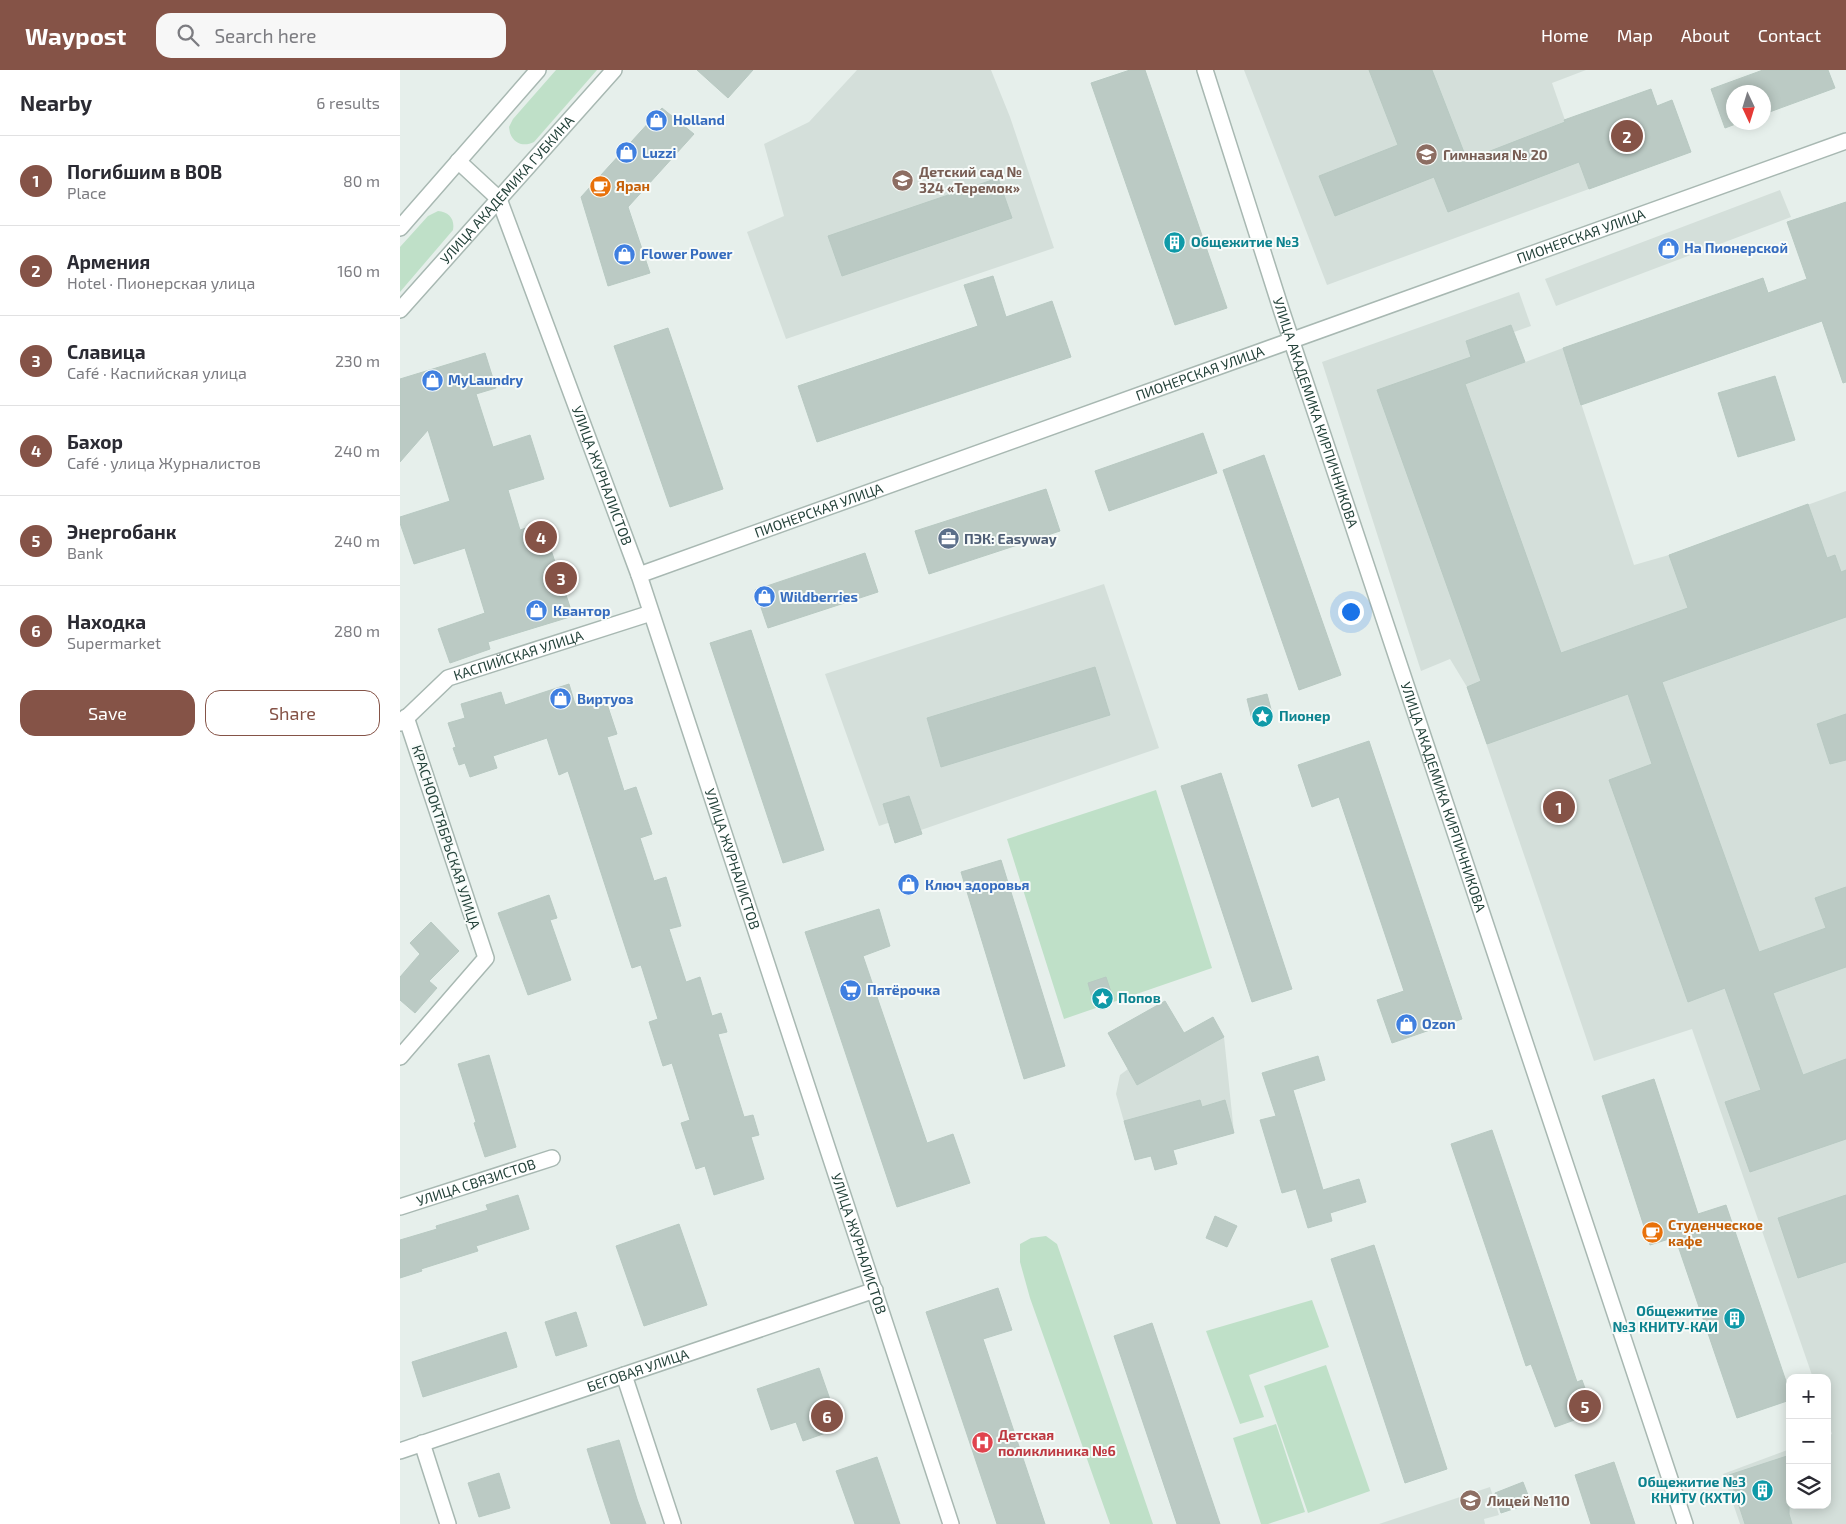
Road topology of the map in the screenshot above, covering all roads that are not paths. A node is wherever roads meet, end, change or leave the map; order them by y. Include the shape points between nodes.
1 (538, 70) edge
2 (614, 70) edge
3 (1205, 70) edge
4 (1846, 141) edge
5 (458, 161) junction
6 (499, 200) junction
7 (400, 228) edge
8 (400, 310) edge
9 (1291, 340) junction
10 (639, 575) junction
11 (651, 612) junction
12 (403, 720) edge
13 (400, 1056) edge
14 (552, 1158) dead end
15 (400, 1207) edge
16 (875, 1290) junction
17 (624, 1375) junction
18 (422, 1444) junction
19 (400, 1451) edge
20 (448, 1524) edge
21 (673, 1524) edge
22 (951, 1524) edge
23 (1684, 1524) edge

1 - 5 street
2 - 6 street, УЛИЦА АКАДЕМИКА ГУБКИНА
3 - 9 street, УЛИЦА АКАДЕМИКА КИРПИЧНИКОВА
4 - 9 street, ПИОНЕРСКАЯ УЛИЦА
5 - 6 street
5 - 7 street
6 - 8 street, УЛИЦА АКАДЕМИКА ГУБКИНА
6 - 10 street, УЛИЦА ЖУРНАЛИСТОВ
9 - 10 street, ПИОНЕРСКАЯ УЛИЦА
9 - 23 street, УЛИЦА АКАДЕМИКА КИРПИЧНИКОВА
10 - 11 street, УЛИЦА ЖУРНАЛИСТОВ
11 - 12 street, КАСПИЙСКАЯ УЛИЦА via 448,678
11 - 16 street, УЛИЦА ЖУРНАЛИСТОВ
12 - 13 street, КРАСНООКТЯБРЬСКАЯ УЛИЦА via 486,958
14 - 15 street, УЛИЦА СВЯЗИСТОВ
16 - 17 street, БЕГОВАЯ УЛИЦА
16 - 22 street, УЛИЦА ЖУРНАЛИСТОВ
17 - 18 street, БЕГОВАЯ УЛИЦА
17 - 21 street
18 - 19 street, БЕГОВАЯ УЛИЦА
18 - 20 street

